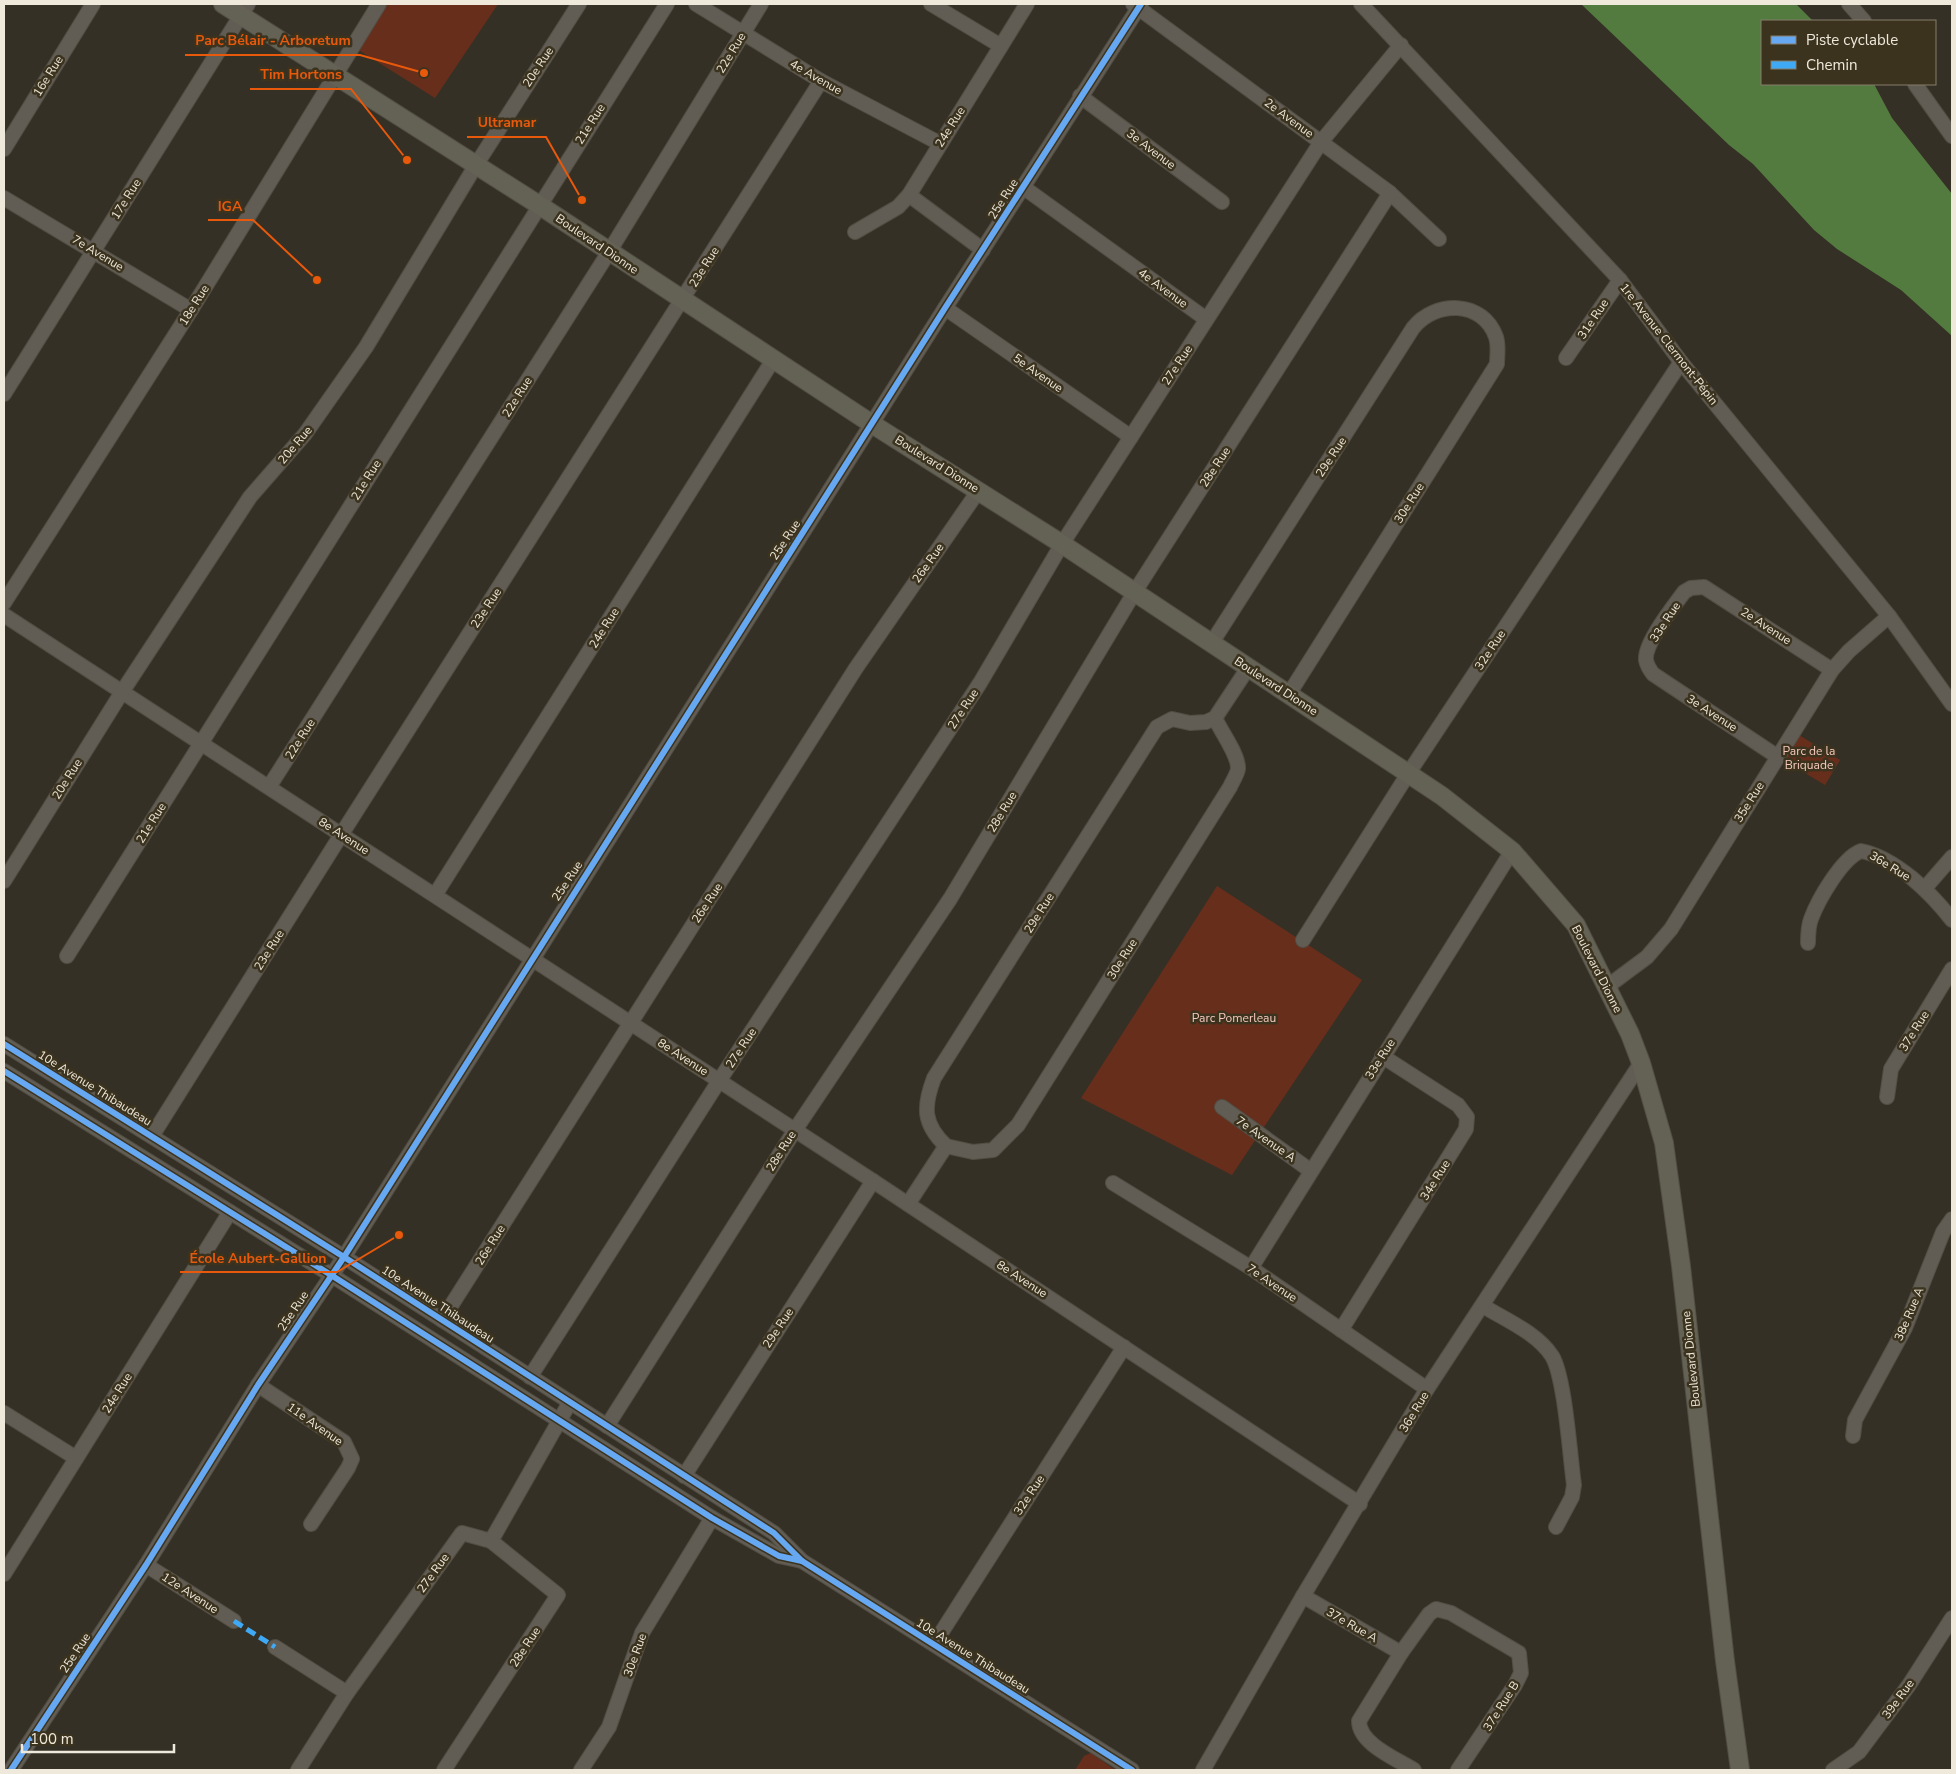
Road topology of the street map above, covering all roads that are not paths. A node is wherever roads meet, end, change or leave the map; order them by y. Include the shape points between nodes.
1 (93, 4) edge
2 (223, 4) edge
3 (380, 4) edge
4 (579, 4) edge
5 (666, 4) edge
6 (696, 4) edge
7 (761, 4) edge
8 (931, 4) edge
9 (1027, 4) edge
10 (1362, 4) edge
11 (1849, 4) edge
12 (1138, 5) edge
13 (245, 9) edge
14 (1863, 20) edge
15 (743, 34) junction
16 (1401, 45) junction
17 (1001, 46) junction
18 (335, 74) junction
19 (821, 82) junction
20 (1916, 85) edge
21 (1080, 96) junction
22 (1952, 136) edge
23 (1321, 142) junction
24 (939, 143) junction
25 (4, 148) edge
26 (476, 165) junction
27 (1023, 187) junction
28 (1390, 193) junction
29 (909, 195) junction
30 (4, 198) edge
31 (1222, 202) dead end
32 (539, 205) junction
33 (855, 232) dead end
34 (1439, 239) dead end
35 (94, 250) junction
36 (983, 250) junction
37 (609, 252) junction
38 (1620, 280) junction
39 (682, 300) junction
40 (945, 308) junction
41 (191, 310) junction
42 (1474, 312) joint
43 (1206, 319) junction
44 (1566, 358) dead end
45 (773, 360) junction
46 (1681, 362) junction
47 (4, 394) edge
48 (872, 424) junction
49 (1130, 437) junction
50 (979, 490) junction
51 (1062, 544) junction
52 (1697, 587) joint
53 (1134, 593) junction
54 (4, 603) edge
55 (4, 615) edge
56 (1889, 616) junction
57 (1211, 644) junction
58 (1648, 667) joint
59 (1248, 668) junction
60 (1832, 670) junction
61 (122, 692) junction
62 (1289, 694) junction
63 (1952, 704) edge
64 (1215, 718) junction
65 (201, 744) junction
66 (1778, 757) junction
67 (1408, 774) junction
68 (269, 787) junction
69 (341, 834) junction
70 (1512, 852) junction
71 (1952, 857) edge
72 (4, 881) edge
73 (1926, 888) junction
74 (435, 896) junction
75 (1952, 920) edge
76 (1303, 940) dead end
77 (1808, 943) dead end
78 (67, 956) dead end
79 (531, 958) junction
80 (1952, 969) edge
81 (1608, 986) junction
82 (631, 1023) junction
83 (4, 1044) edge
84 (1382, 1056) junction
85 (1640, 1062) junction
86 (4, 1071) edge
87 (719, 1081) junction
88 (1887, 1097) dead end
89 (1222, 1107) dead end
90 (795, 1130) junction
91 (152, 1136) junction
92 (946, 1146) junction
93 (1311, 1171) junction
94 (873, 1181) junction
95 (1113, 1183) dead end
96 (908, 1204) junction
97 (230, 1212) junction
98 (1952, 1218) edge
99 (344, 1256) junction
100 (1251, 1268) junction
101 (331, 1275) junction
102 (1483, 1306) junction
103 (442, 1320) junction
104 (1341, 1330) junction
105 (1124, 1347) junction
106 (530, 1377) junction
107 (258, 1385) junction
108 (1427, 1389) junction
109 (570, 1402) junction
110 (4, 1413) edge
111 (559, 1420) junction
112 (607, 1426) junction
113 (1854, 1436) dead end
114 (76, 1458) junction
115 (684, 1476) junction
116 (1360, 1504) junction
117 (712, 1518) junction
118 (311, 1524) dead end
119 (1556, 1527) dead end
120 (491, 1541) junction
121 (802, 1561) junction
122 (146, 1565) junction
123 (4, 1574) edge
124 (1303, 1596) junction
125 (1952, 1618) edge
126 (234, 1621) dead end
127 (934, 1644) junction
128 (275, 1647) dead end
129 (1401, 1653) junction
130 (347, 1693) junction
131 (11, 1770) edge
132 (298, 1770) edge
133 (444, 1770) edge
134 (582, 1770) edge
135 (1132, 1770) edge
136 (1203, 1770) edge
137 (1414, 1770) edge
138 (1458, 1770) edge
139 (1740, 1770) edge
140 (1833, 1770) edge

1 - 25 street, 16e Rue
2 - 13 main road, Boulevard Dionne
3 - 18 street, 18e Rue
4 - 26 street, 20e Rue
5 - 32 street, 21e Rue
6 - 15 street, 4e Avenue
7 - 15 street, 22e Rue
8 - 17 street
9 - 17 street, 24e Rue
10 - 16 street, 1re Avenue Clermont-Pépin
11 - 14 street
12 - 21 street, 25e Rue
12 - 23 street, 2e Avenue
13 - 18 main road, Boulevard Dionne
13 - 35 street, 17e Rue
15 - 19 street, 4e Avenue
15 - 37 street, 22e Rue
16 - 23 street, 27e Rue
16 - 38 street, 1re Avenue Clermont-Pépin
17 - 24 street, 24e Rue
18 - 26 main road, Boulevard Dionne
18 - 41 street, 18e Rue
19 - 24 street, 4e Avenue
19 - 39 street, 23e Rue
20 - 22 street
21 - 27 street, 25e Rue
21 - 31 street, 3e Avenue
23 - 28 street, 2e Avenue
23 - 43 street, 27e Rue
24 - 29 street, 24e Rue
26 - 32 main road, Boulevard Dionne
26 - 61 street, 20e Rue via 366,347 305,434 250,497
27 - 36 street, 25e Rue
27 - 43 street, 4e Avenue
28 - 34 street, 2e Avenue
28 - 53 street, 28e Rue
29 - 33 street, 24e Rue via 898,207
29 - 36 street
30 - 35 street, 7e Avenue
32 - 37 main road, Boulevard Dionne
32 - 65 street, 21e Rue
35 - 41 street, 7e Avenue
35 - 47 street, 17e Rue
36 - 40 street, 25e Rue
37 - 39 main road, Boulevard Dionne
37 - 68 street, 22e Rue
38 - 44 street, 31e Rue
38 - 46 street, 1re Avenue Clermont-Pépin
39 - 45 main road, Boulevard Dionne
39 - 69 street, 23e Rue
40 - 48 street, 25e Rue
40 - 49 street, 5e Avenue
41 - 54 street, 18e Rue
42 - 57 street, 29e Rue via 1441,309 1429,313 1413,328
42 - 62 street, 30e Rue via 1492,328 1497,338 1496,364
43 - 49 street, 27e Rue
45 - 48 main road, Boulevard Dionne
45 - 74 street, 24e Rue
46 - 56 street, 1re Avenue Clermont-Pépin
46 - 67 street, 32e Rue
48 - 50 main road, Boulevard Dionne
48 - 79 street, 25e Rue
49 - 51 street, 27e Rue
50 - 51 main road, Boulevard Dionne
50 - 82 street, 26e Rue via 856,668
51 - 53 main road, Boulevard Dionne
51 - 87 street, 27e Rue via 980,683
52 - 58 street, 33e Rue via 1684,592 1653,638 1646,653
52 - 60 street, 2e Avenue via 1711,590
53 - 57 main road, Boulevard Dionne
53 - 90 street, 28e Rue via 950,899
55 - 61 street, 8e Avenue
56 - 60 street, 35e Rue
56 - 63 street, 1re Avenue Clermont-Pépin
57 - 59 main road, Boulevard Dionne
58 - 66 street, 3e Avenue via 1661,681
59 - 62 main road, Boulevard Dionne
59 - 64 street
60 - 66 street, 35e Rue
61 - 65 street, 8e Avenue
61 - 72 street, 20e Rue
62 - 67 main road, Boulevard Dionne
64 - 92 street, 29e Rue via 1206,722 1172,720 1157,727 934,1078 926,1098 927,1118 935,1136
64 - 92 street, 30e Rue via 1223,738 1236,756 1238,770 1230,787 1018,1125 993,1150 973,1152
65 - 68 street, 8e Avenue
65 - 78 street, 21e Rue
66 - 81 street, 35e Rue via 1671,929 1647,957
67 - 70 main road, Boulevard Dionne via 1463,810
67 - 76 street, 32e Rue
68 - 69 street, 8e Avenue
69 - 74 street, 8e Avenue
69 - 91 street, 23e Rue
70 - 81 main road, Boulevard Dionne via 1576,925
70 - 84 street, 33e Rue
71 - 73 street
73 - 75 street
73 - 77 street, 36e Rue via 1876,855 1861,850 1844,863 1816,910 1810,921
74 - 79 street, 8e Avenue
79 - 82 street, 8e Avenue
79 - 99 street, 25e Rue
80 - 88 street, 37e Rue via 1891,1069
81 - 85 main road, Boulevard Dionne
82 - 87 street, 8e Avenue
82 - 103 street, 26e Rue
83 - 91 street, 10e Avenue Thibaudeau
84 - 93 street, 33e Rue
84 - 104 street, 34e Rue via 1458,1105 1467,1117 1466,1129
85 - 102 street, 36e Rue
85 - 139 main road, Boulevard Dionne via 1664,1143
86 - 97 street, 10e Avenue Thibaudeau
87 - 90 street, 8e Avenue
87 - 106 street, 27e Rue
89 - 93 street, 7e Avenue A
90 - 94 street, 8e Avenue
90 - 112 street, 28e Rue
91 - 99 street, 10e Avenue Thibaudeau
92 - 96 street
93 - 100 street, 33e Rue
94 - 96 street, 8e Avenue
94 - 115 street, 29e Rue
95 - 100 street, 7e Avenue
96 - 105 street, 8e Avenue
97 - 101 street, 10e Avenue Thibaudeau
97 - 114 street, 24e Rue
98 - 113 street, 38e Rue A via 1943,1232 1905,1328 1855,1420
99 - 101 street, 25e Rue
99 - 103 street, 10e Avenue Thibaudeau
100 - 104 street, 7e Avenue
101 - 107 street, 25e Rue
101 - 111 street, 10e Avenue Thibaudeau
102 - 108 street, 36e Rue
102 - 119 street via 1540,1343 1552,1356 1559,1376 1574,1485 1572,1497
103 - 106 street, 10e Avenue Thibaudeau
104 - 108 street, 7e Avenue
105 - 116 street, 8e Avenue
105 - 127 street, 32e Rue
106 - 109 street, 10e Avenue Thibaudeau
107 - 118 street, 11e Avenue via 344,1442 352,1459
107 - 122 street, 25e Rue
108 - 116 street, 36e Rue
109 - 111 street
109 - 112 street, 10e Avenue Thibaudeau
110 - 114 street
111 - 117 street, 10e Avenue Thibaudeau
111 - 120 street
112 - 115 street, 10e Avenue Thibaudeau
114 - 123 street, 24e Rue
115 - 121 street, 10e Avenue Thibaudeau via 774,1533
116 - 124 street, 36e Rue
117 - 121 street, 10e Avenue Thibaudeau via 778,1556
117 - 134 street, 30e Rue via 642,1633 609,1727
120 - 130 street, 27e Rue via 462,1533
120 - 133 street, 28e Rue via 558,1596
121 - 127 street, 10e Avenue Thibaudeau
122 - 126 street, 12e Avenue
122 - 131 street, 25e Rue
124 - 129 street, 37e Rue A
124 - 136 street, 36e Rue
125 - 140 street, 39e Rue via 1909,1685 1859,1752
127 - 135 street, 10e Avenue Thibaudeau
128 - 130 street
129 - 137 street via 1359,1721 1359,1730 1368,1740
129 - 138 street, 37e Rue B via 1436,1609 1451,1613 1518,1653 1521,1673 1515,1685
130 - 132 street, 27e Rue

